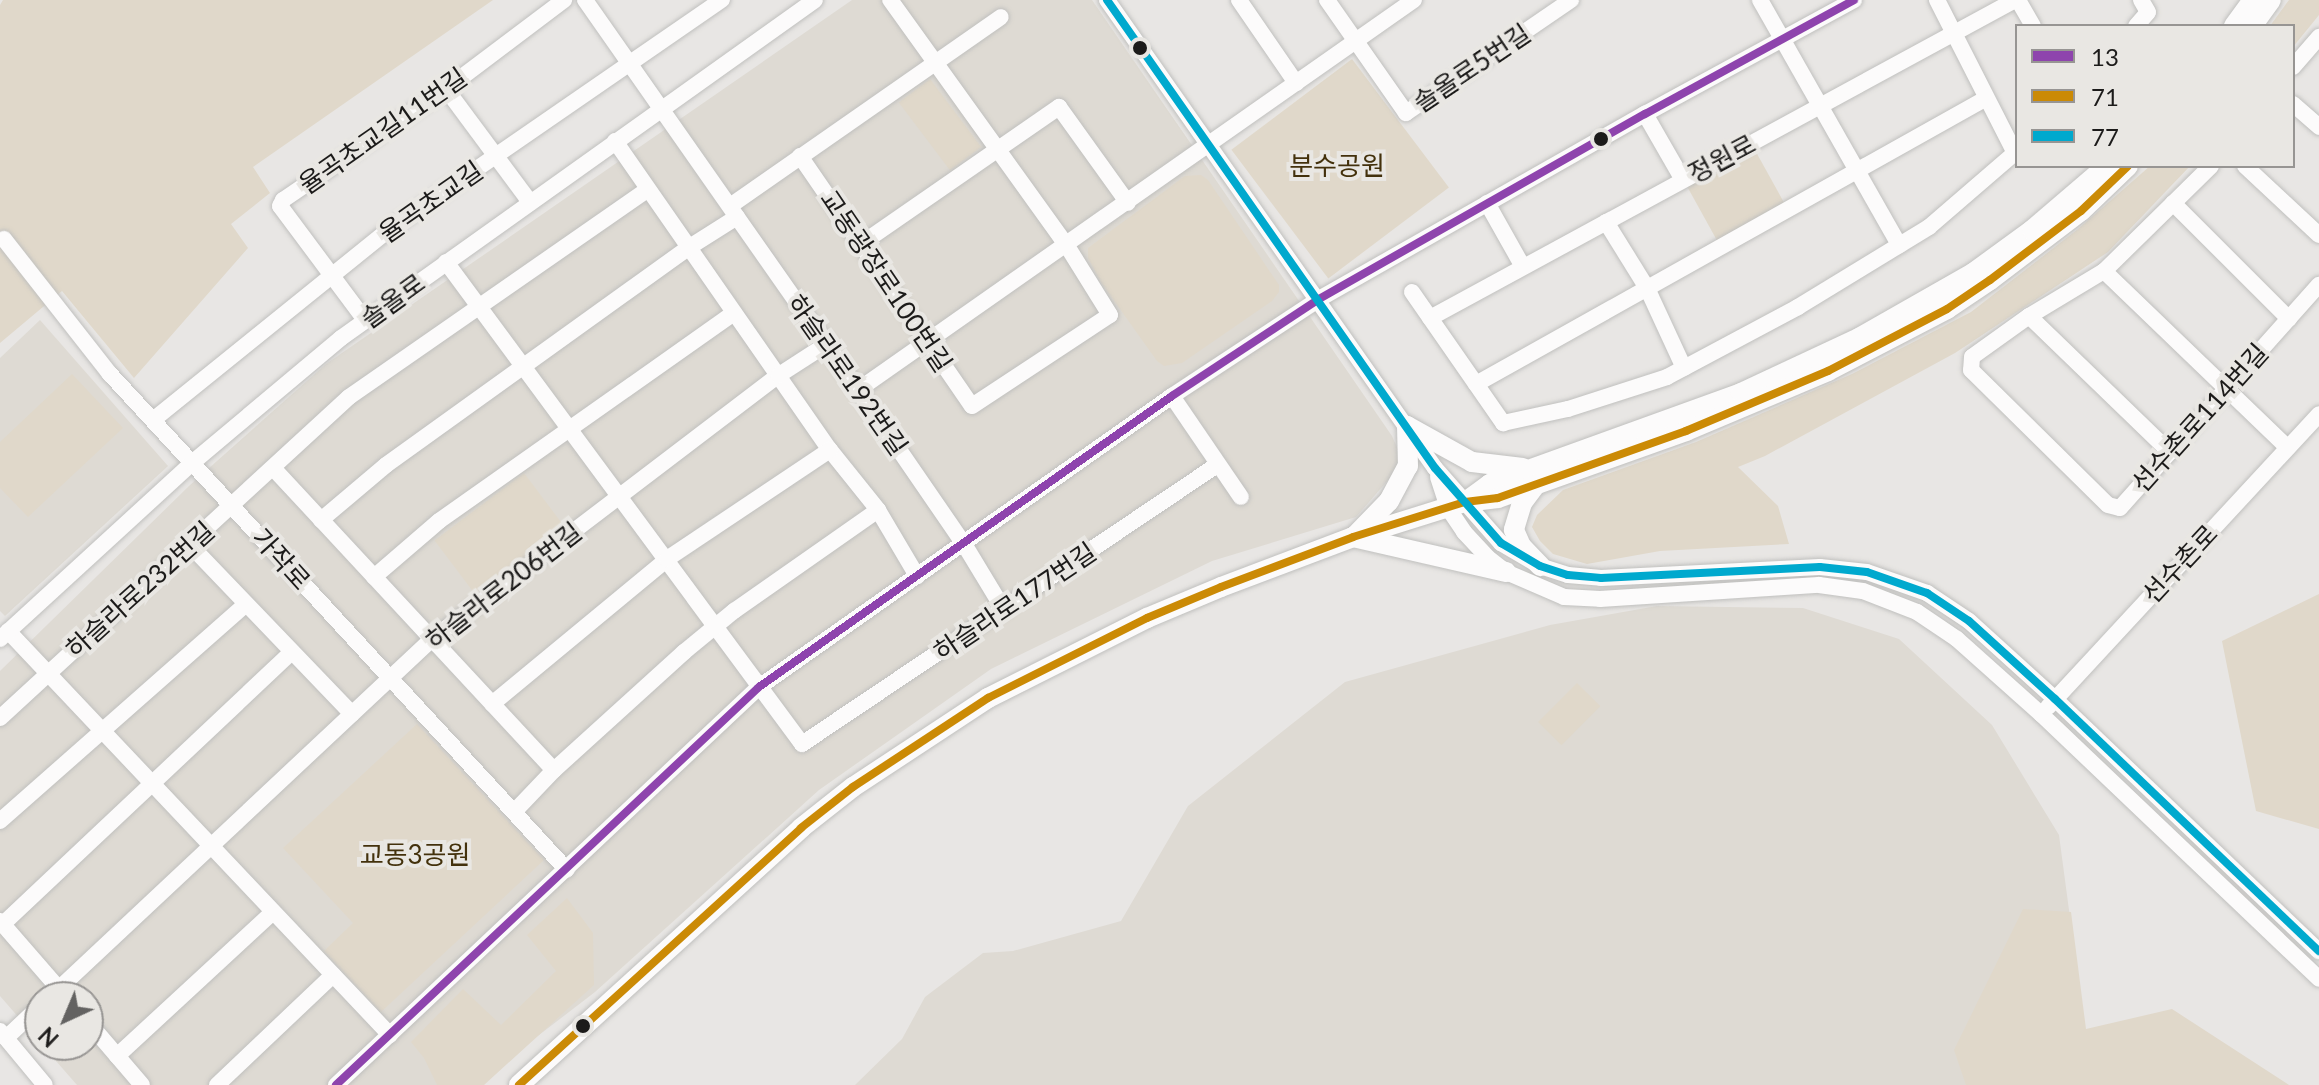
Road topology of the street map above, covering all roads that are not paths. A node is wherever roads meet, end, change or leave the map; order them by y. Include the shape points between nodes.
1 (564, 0) edge
2 (585, 0) edge
3 (722, 0) edge
4 (815, 0) edge
5 (890, 0) edge
6 (1107, 0) edge
7 (1239, 0) edge
8 (1327, 0) edge
9 (1414, 0) edge
10 (1571, 0) edge
11 (1760, 0) edge
12 (1854, 0) edge
13 (1937, 0) edge
14 (2016, 0) edge
15 (2253, 0) edge
16 (2271, 0) edge
17 (1001, 17) dead end
18 (2032, 24) edge
19 (2235, 24) edge
20 (2253, 24) edge
21 (1955, 33) junction
22 (2319, 37) edge
23 (1784, 38) junction
24 (1356, 40) junction
25 (935, 61) junction
26 (630, 64) junction
27 (2295, 65) edge
28 (1296, 83) junction
29 (446, 89) junction
30 (1985, 99) junction
31 (1821, 106) junction
32 (2295, 106) edge
33 (664, 110) junction
34 (1645, 114) junction
35 (2319, 127) edge
36 (615, 141) junction
37 (1210, 146) junction
38 (999, 150) junction
39 (2015, 150) edge
40 (2015, 153) edge
41 (800, 156) junction
42 (497, 157) junction
43 (2105, 168) edge
44 (2126, 168) edge
45 (2209, 168) edge
46 (2247, 168) edge
47 (1857, 171) junction
48 (1683, 180) junction
49 (647, 190) junction
50 (530, 202) junction
51 (1128, 203) junction
52 (1487, 203) junction
53 (2173, 203) junction
54 (734, 211) junction
55 (1606, 222) junction
56 (2319, 235) edge
57 (4, 239) dead end
58 (861, 244) junction
59 (1899, 245) junction
60 (1067, 246) junction
61 (688, 248) junction
62 (446, 262) junction
63 (1523, 267) junction
64 (2104, 271) junction
65 (331, 276) junction
66 (2319, 285) edge
67 (1647, 288) junction
68 (1412, 292) dead end
69 (1319, 299) junction
70 (479, 306) junction
71 (734, 313) junction
72 (2029, 316) junction
73 (1430, 318) junction
74 (2289, 319) junction
75 (365, 320) junction
76 (927, 342) junction
77 (827, 344) junction
78 (524, 366) junction
79 (1684, 368) junction
80 (779, 375) junction
81 (1476, 384) junction
82 (858, 390) junction
83 (2227, 392) junction
84 (1172, 396) junction
85 (2319, 414) edge
86 (153, 420) junction
87 (1407, 426) junction
88 (570, 429) junction
89 (2288, 448) junction
90 (830, 450) junction
91 (2170, 452) junction
92 (192, 463) junction
93 (1217, 465) junction
94 (274, 469) junction
95 (1534, 476) junction
96 (620, 496) junction
97 (1241, 497) dead end
98 (1457, 505) junction
99 (233, 506) junction
100 (878, 510) junction
101 (321, 520) junction
102 (1353, 537) junction
103 (964, 544) junction
104 (190, 545) junction
105 (667, 559) junction
106 (1540, 566) junction
107 (1506, 572) junction
108 (917, 576) junction
109 (374, 577) junction
110 (246, 604) junction
111 (1004, 610) junction
112 (716, 625) junction
113 (4, 635) edge
114 (432, 639) junction
115 (292, 652) junction
116 (48, 675) junction
117 (392, 680) junction
118 (759, 687) junction
119 (2055, 699) junction
120 (492, 704) junction
121 (352, 714) junction
122 (2041, 714) junction
123 (0, 718) edge
124 (102, 731) junction
125 (554, 770) junction
126 (152, 784) junction
127 (514, 812) junction
128 (0, 821) edge
129 (210, 846) junction
130 (567, 870) junction
131 (273, 912) junction
132 (2, 923) edge
133 (2319, 951) edge
134 (333, 975) junction
135 (2319, 979) edge
136 (48, 981) edge
137 (71, 981) edge
138 (24, 1019) edge
139 (3, 1035) edge
140 (390, 1035) junction
141 (104, 1041) edge
142 (117, 1056) junction
143 (545, 1064) junction
144 (45, 1085) edge
145 (142, 1085) edge
146 (217, 1085) edge
147 (336, 1085) edge
148 (519, 1085) edge
149 (536, 1085) edge

1 - 29 street, 율곡초교길11번길
2 - 26 street, 하슬라로192번길
3 - 26 street, 율곡초교길
4 - 33 street, 솔올로
5 - 25 street
6 - 37 street
7 - 28 street
8 - 24 street, 솔올로5번길
9 - 24 street
10 - 24 street, 솔올로5번길 via 1406,113
11 - 23 street
12 - 23 street
13 - 21 street
14 - 18 street
14 - 21 street, 정원로
15 - 19 main road
16 - 20 main road
17 - 25 street
21 - 30 street
21 - 31 street, 정원로
22 - 27 street
23 - 31 street
23 - 34 street
24 - 28 street
25 - 38 street
25 - 41 street
26 - 33 street, 하슬라로192번길
26 - 42 street, 율곡초교길
28 - 37 street
29 - 42 street
29 - 65 street, 율곡초교길11번길 via 283,200 280,206
30 - 39 street
30 - 47 street
31 - 47 street
31 - 48 street, 정원로
32 - 35 street
33 - 36 street, 솔올로
33 - 54 street, 하슬라로192번길
34 - 48 street
34 - 52 street
36 - 49 street
36 - 50 street, 솔올로
37 - 51 street
37 - 69 street
38 - 51 street via 1059,107
38 - 58 street
38 - 60 street
40 - 59 street via 1929,227
41 - 54 street
41 - 58 street, 교동광장로100번길
42 - 50 street
42 - 65 street, 율곡초교길 via 391,228
43 - 95 main road via 1973,273 1859,338 1741,393
44 - 95 main road via 2038,246 1947,309 1900,334 1753,404
45 - 53 street
46 - 56 street
47 - 59 street
47 - 67 street
48 - 55 street, 정원로
49 - 61 street
49 - 70 street
50 - 62 street, 솔올로
51 - 60 street
52 - 63 street
52 - 69 street
53 - 64 street
53 - 74 street, 선수촌로114번길
54 - 61 street
54 - 77 street, 하슬라로192번길
55 - 63 street, 정원로
55 - 67 street
57 - 86 street, 가작로
58 - 76 street, 교동광장로100번길
59 - 79 street
60 - 76 street
60 - 76 street, 교동광장로100번길 via 1110,315 972,406
61 - 71 street
61 - 78 street
62 - 70 street
62 - 75 street, 솔올로
63 - 73 street, 정원로
64 - 72 street
64 - 83 street
65 - 75 street, 율곡초교길11번길
65 - 86 street, 율곡초교길
66 - 74 street, 선수촌로114번길
67 - 79 street
67 - 81 street
68 - 73 street
69 - 84 street
69 - 87 street
70 - 78 street
70 - 94 street via 349,397
71 - 80 street
71 - 88 street
72 - 91 street
72 - 91 street, 선수촌로114번길 via 1972,357 1971,370 2108,505 2120,508
73 - 81 street
74 - 83 street, 선수촌로114번길
75 - 92 street, 솔올로
76 - 82 street
77 - 80 street, 하슬라로206번길
77 - 82 street, 하슬라로192번길
78 - 88 street
78 - 101 street via 386,465
79 - 81 street via 1568,409 1503,423
80 - 90 street
80 - 96 street, 하슬라로206번길
82 - 103 street, 하슬라로192번길
83 - 89 street
83 - 91 street, 선수촌로114번길
84 - 93 street
84 - 103 street
85 - 89 street, 선수촌로
86 - 92 street, 가작로
87 - 95 main road via 1472,462
87 - 98 street
87 - 102 main road via 1408,466 1389,501
88 - 96 street
88 - 109 street via 439,521
89 - 119 street, 선수촌로
90 - 100 street
90 - 105 street
92 - 99 street, 가작로
92 - 113 street, 솔올로
93 - 97 street
93 - 111 street, 하슬라로177번길
94 - 99 street
94 - 101 street
95 - 98 main road via 1498,498
95 - 106 main road via 1514,530
96 - 105 street
96 - 114 street, 하슬라로206번길
98 - 102 main road
98 - 106 street via 1501,543
98 - 107 street via 1464,532
99 - 104 street, 하슬라로232번길
99 - 117 street, 가작로
100 - 108 street
100 - 112 street
101 - 109 street
102 - 107 main road
102 - 143 main road via 1134,624 1011,685 921,740 801,828
103 - 108 street
103 - 111 street, 하슬라로192번길
104 - 110 street
104 - 116 street, 하슬라로232번길
105 - 112 street
105 - 120 street
106 - 119 street via 1601,578 1820,567 1880,575 1927,593 1969,621
107 - 122 street via 1564,597 1600,599 1819,585 1863,591 1917,612 1957,639
108 - 118 street
109 - 114 street
110 - 115 street
110 - 124 street
111 - 118 street, 하슬라로177번길 via 802,744
112 - 118 street
112 - 125 street
113 - 116 street, 하슬라로232번길
114 - 117 street, 하슬라로206번길
114 - 120 street
115 - 121 street
115 - 126 street
116 - 123 street, 하슬라로232번길
116 - 124 street, 하슬라로232번길
117 - 121 street
117 - 127 street, 가작로
118 - 130 street
119 - 122 street, 선수촌로
119 - 133 street
120 - 125 street
121 - 129 street
122 - 135 street
124 - 126 street, 하슬라로232번길
124 - 128 street
125 - 127 street
126 - 129 street, 하슬라로232번길
126 - 132 street
127 - 130 street, 가작로
129 - 131 street, 하슬라로232번길
129 - 137 street
130 - 140 street
131 - 134 street, 하슬라로232번길
131 - 142 street
132 - 136 street
134 - 140 street, 하슬라로232번길
134 - 146 street
138 - 139 street
139 - 144 street
140 - 147 street
141 - 142 street
142 - 145 street
143 - 148 main road
143 - 149 street

